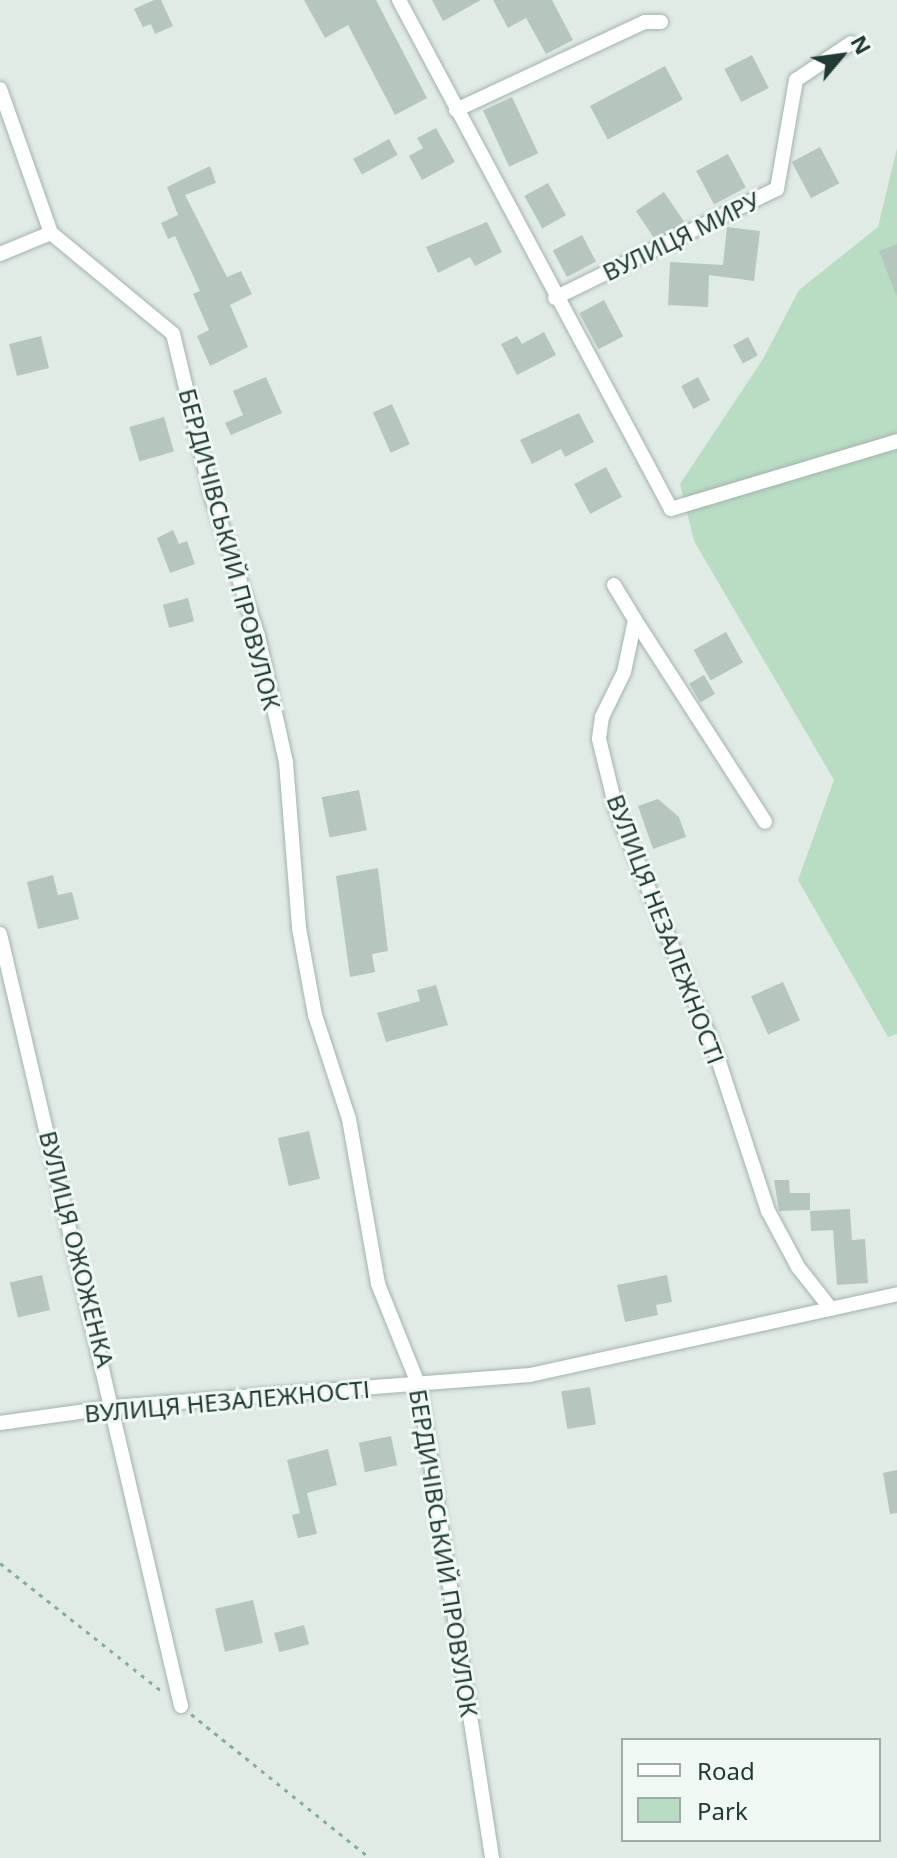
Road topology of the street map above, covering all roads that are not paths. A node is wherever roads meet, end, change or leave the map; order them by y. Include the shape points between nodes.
1 (399, 0) edge
2 (661, 22) dead end
3 (851, 43) dead end
4 (0, 89) edge
5 (456, 110) junction
6 (51, 233) junction
7 (0, 254) edge
8 (555, 298) junction
9 (897, 441) edge
10 (614, 585) dead end
11 (635, 620) junction
12 (765, 822) dead end
13 (0, 934) edge
14 (897, 1294) edge
15 (831, 1309) junction
16 (419, 1386) junction
17 (115, 1407) junction
18 (0, 1423) edge
19 (181, 1706) dead end
20 (492, 1858) edge

1 - 5 street
2 - 5 street via 645,22
3 - 8 street, ВУЛИЦЯ МИРУ via 796,80 777,189
4 - 6 street
5 - 8 street
6 - 7 street
6 - 16 street, БЕРДИЧІВСЬКИЙ ПРОВУЛОК via 173,334 213,500 258,636 286,762 299,928 315,1015 349,1119 378,1284
8 - 9 street via 671,509
10 - 11 street
11 - 12 street
11 - 15 street, ВУЛИЦЯ НЕЗАЛЕЖНОСТІ via 624,672 602,717 603,763 643,882 718,1059 768,1211 798,1267
13 - 17 street, ВУЛИЦЯ ОЖОЖЕНКА
14 - 15 street, ВУЛИЦЯ НЕЗАЛЕЖНОСТІ
15 - 16 street, ВУЛИЦЯ НЕЗАЛЕЖНОСТІ via 530,1375
16 - 17 street, ВУЛИЦЯ НЕЗАЛЕЖНОСТІ
16 - 20 street, БЕРДИЧІВСЬКИЙ ПРОВУЛОК
17 - 18 street, ВУЛИЦЯ НЕЗАЛЕЖНОСТІ
17 - 19 street, ВУЛИЦЯ ОЖОЖЕНКА

